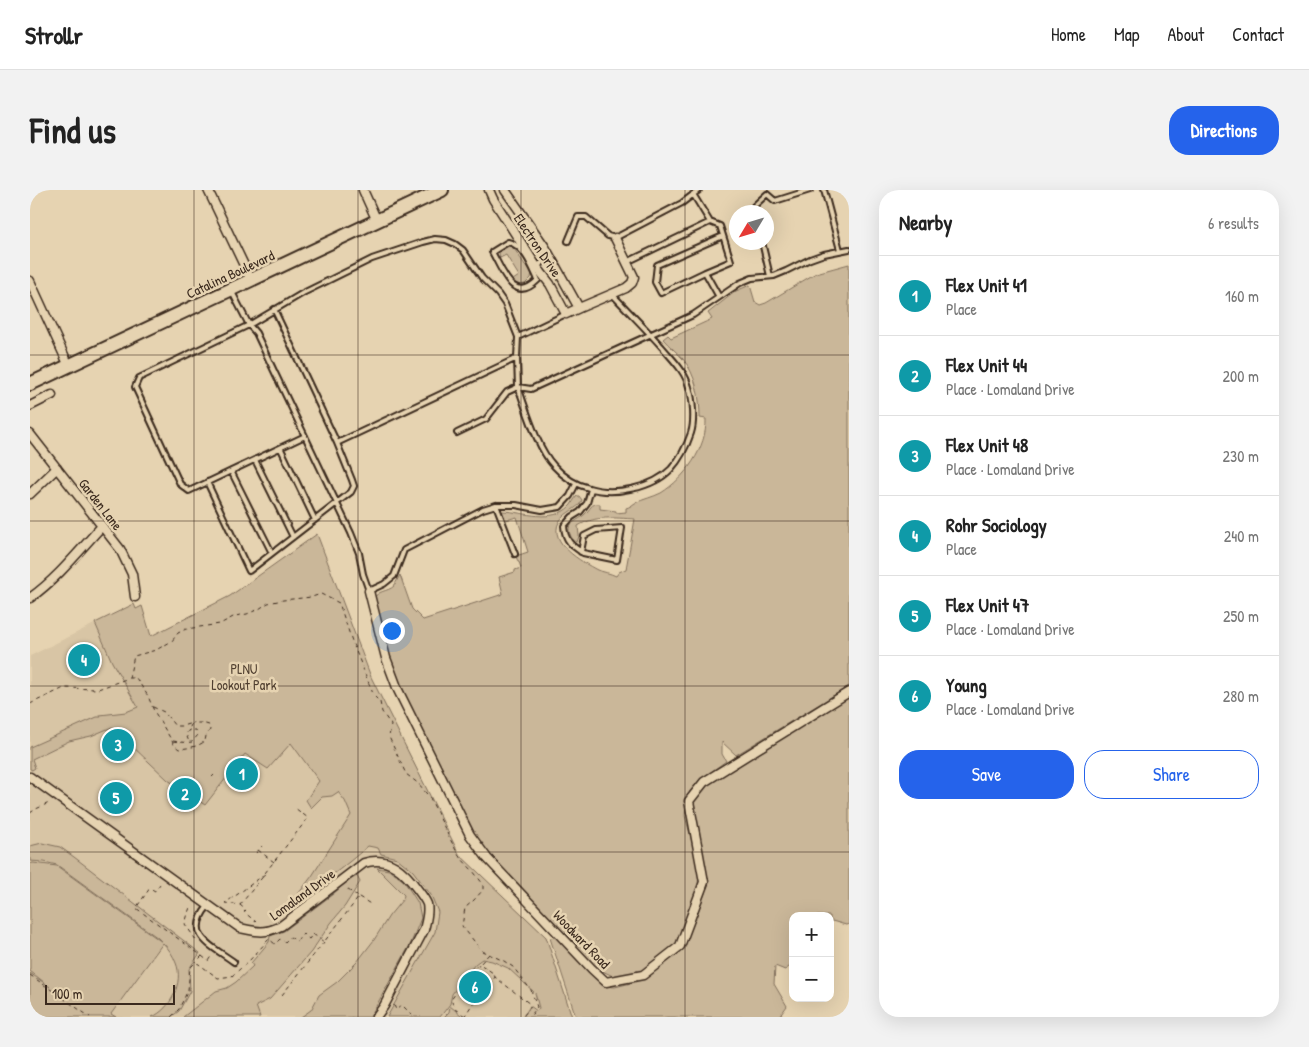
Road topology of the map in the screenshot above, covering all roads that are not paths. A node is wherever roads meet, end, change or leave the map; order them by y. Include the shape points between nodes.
1 (208, 190) edge
2 (363, 190) edge
3 (442, 190) edge
4 (489, 190) edge
5 (505, 190) edge
6 (699, 190) edge
7 (810, 190) edge
8 (824, 190) edge
9 (693, 194) junction
10 (755, 205) edge
11 (378, 220) junction
12 (710, 222) junction
13 (723, 236) junction
14 (615, 238) junction
15 (568, 240) dead end
16 (849, 249) edge
17 (764, 250) edge
18 (840, 250) junction
19 (550, 257) junction
20 (627, 262) junction
21 (534, 267) junction
22 (705, 272) junction
23 (770, 276) junction
24 (251, 280) junction
25 (30, 282) edge
26 (230, 290) junction
27 (612, 294) junction
28 (719, 297) junction
29 (579, 308) junction
30 (274, 309) junction
31 (566, 314) junction
32 (249, 325) junction
33 (651, 335) junction
34 (518, 337) junction
35 (517, 358) junction
36 (69, 366) junction
37 (30, 384) edge
38 (518, 387) junction
39 (52, 395) dead end
40 (30, 406) edge
41 (457, 433) dead end
42 (30, 434) edge
43 (305, 436) junction
44 (337, 443) junction
45 (281, 448) junction
46 (255, 460) junction
47 (57, 468) junction
48 (231, 471) junction
49 (207, 482) junction
50 (576, 484) junction
51 (590, 489) junction
52 (30, 494) edge
53 (336, 504) junction
54 (496, 505) junction
55 (315, 520) junction
56 (102, 526) junction
57 (293, 537) junction
58 (581, 552) junction
59 (272, 553) junction
60 (515, 554) dead end
61 (369, 591) junction
62 (135, 597) dead end
63 (30, 598) edge
64 (849, 692) edge
65 (30, 776) edge
66 (208, 906) junction
67 (234, 962) dead end
68 (376, 1017) edge

1 - 24 street
2 - 11 street
3 - 11 main road, Catalina Boulevard
4 - 21 street, Electron Drive
5 - 19 street, Electron Drive
6 - 9 lane
7 - 10 lane via 775,201 767,194
8 - 18 lane
9 - 12 lane
9 - 14 lane
11 - 24 main road, Catalina Boulevard
12 - 13 lane via 720,226
12 - 20 lane
13 - 22 lane via 731,261
13 - 22 lane via 657,264 656,282 660,293
14 - 15 lane via 586,217 578,217
14 - 20 street
16 - 18 lane
17 - 23 lane
18 - 23 lane
19 - 21 lane
19 - 29 street, Electron Drive
20 - 27 street via 634,276 632,283
21 - 21 lane via 538,280 526,289 519,289 511,285 492,252 508,242 516,244
21 - 31 street, Electron Drive via 550,284
22 - 28 lane
23 - 28 lane via 752,278
24 - 26 main road, Catalina Boulevard
25 - 36 street
26 - 32 lane
26 - 36 main road, Catalina Boulevard
27 - 29 street
27 - 33 lane
28 - 33 lane via 693,315
29 - 31 street
30 - 32 lane
30 - 34 lane via 372,259 422,242 446,240 463,250 482,278 498,294
30 - 44 lane
31 - 34 lane
32 - 43 lane via 256,333
32 - 49 lane via 139,378 135,387 180,484 189,491
33 - 38 lane via 531,389
33 - 51 lane via 678,365 689,386 693,408 692,431 684,450 670,469 652,482 631,489
34 - 35 lane
35 - 38 lane
35 - 44 lane
36 - 37 main road, Catalina Boulevard
38 - 41 lane via 507,392 486,418
38 - 50 lane via 541,448 554,466
39 - 40 street
42 - 47 street, Garden Lane
43 - 45 lane
43 - 53 lane
44 - 53 lane via 354,486
45 - 46 lane
45 - 55 lane
46 - 48 lane
46 - 57 lane
47 - 52 street
47 - 56 street, Garden Lane
48 - 49 lane
48 - 59 lane
49 - 59 lane via 249,571
50 - 51 lane
50 - 54 lane via 560,507 542,510
51 - 58 lane via 580,512 564,526 565,535
53 - 55 lane
53 - 61 lane via 359,553
54 - 60 lane
54 - 61 lane via 404,550 394,576
55 - 57 lane
56 - 62 street, Garden Lane via 120,549 132,574
56 - 63 street via 60,574
57 - 59 lane
58 - 58 lane via 584,536 596,530 622,528 617,560
61 - 64 street, Woodward Road via 386,658 398,690 470,835 487,858 606,982 643,975 680,946 704,882 689,801 704,782
65 - 66 street, Lomaland Drive
66 - 67 lane via 201,914 199,932 203,939
66 - 68 street, Lomaland Drive via 240,928 261,932 282,926 364,863 384,861 402,870 426,902 428,916 424,930

